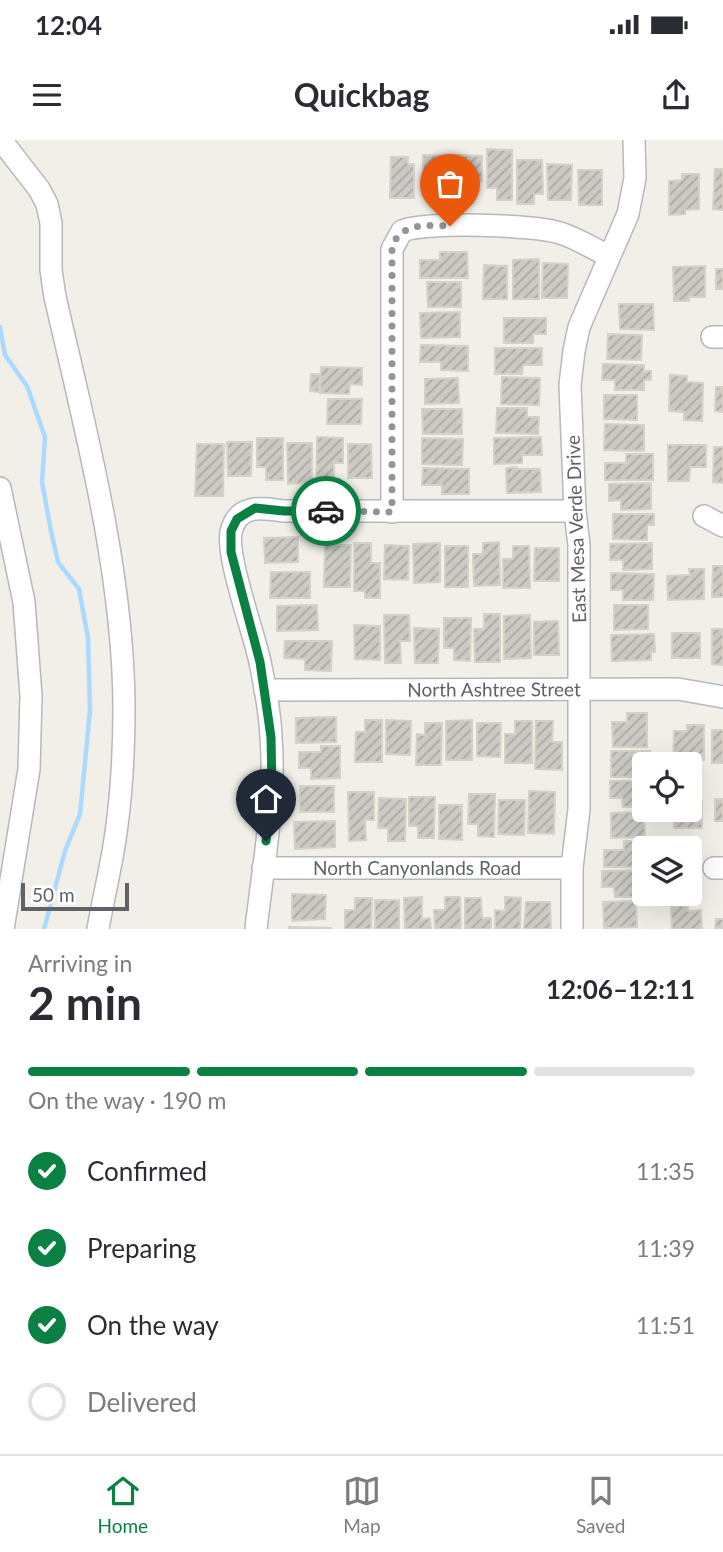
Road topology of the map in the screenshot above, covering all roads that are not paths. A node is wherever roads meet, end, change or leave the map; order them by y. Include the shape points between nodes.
1 (1, 140) edge
2 (634, 140) edge
3 (609, 256) junction
4 (0, 488) edge
5 (392, 512) junction
6 (575, 512) junction
7 (704, 516) dead end
8 (723, 526) edge
9 (579, 689) junction
10 (265, 690) junction
11 (723, 696) edge
12 (263, 868) junction
13 (572, 868) junction
14 (3, 929) edge
15 (98, 929) edge
16 (256, 929) edge
17 (572, 929) edge

1 - 15 street via 47,204 55,297 113,579 124,706 123,759 117,825
2 - 3 street, East Mesa Verde Drive via 635,178 628,214
3 - 5 street via 559,233 526,228 425,225 402,231 392,248
3 - 6 street, East Mesa Verde Drive via 579,327 570,385
4 - 14 street via 24,602 31,696 29,769
5 - 6 street
5 - 10 street via 255,508 237,519 231,531 231,552
6 - 9 street, East Mesa Verde Drive
7 - 8 street
9 - 10 street, North Ashtree Street
9 - 11 street, North Ashtree Street via 678,689
9 - 13 street, East Mesa Verde Drive via 579,809
10 - 12 street via 272,787
12 - 13 street, North Canyonlands Road
12 - 16 street
13 - 17 street, East Mesa Verde Drive

